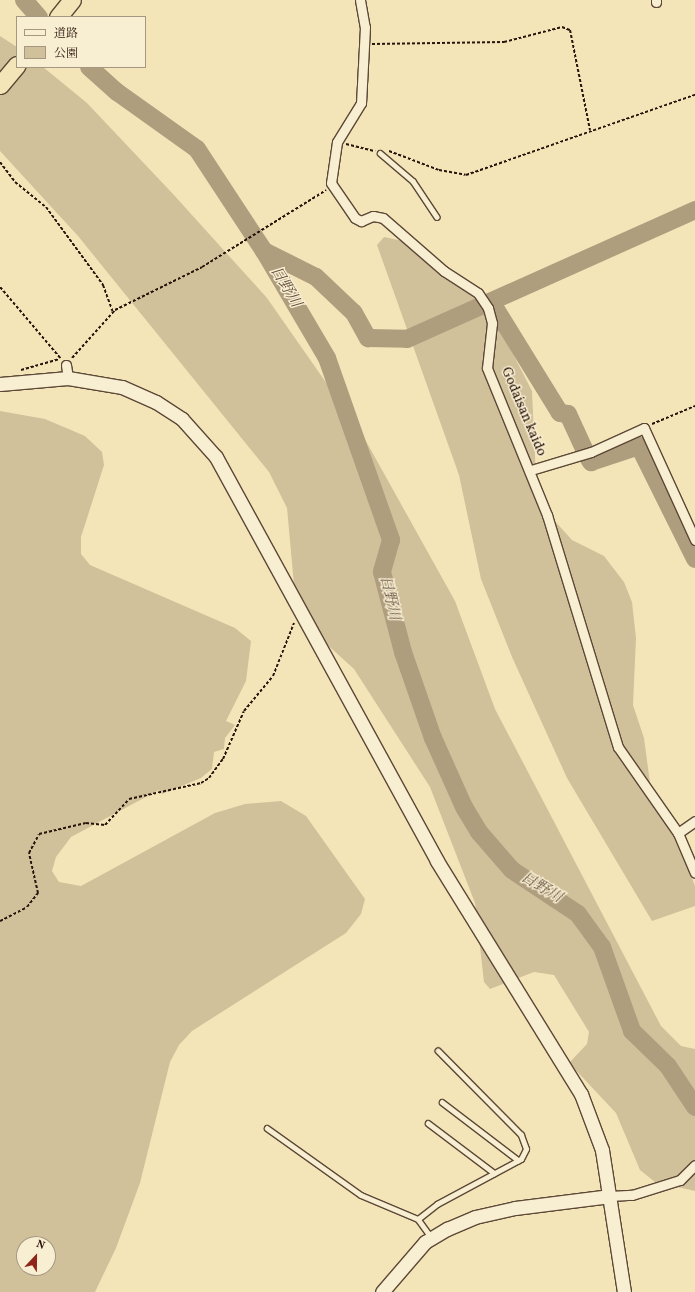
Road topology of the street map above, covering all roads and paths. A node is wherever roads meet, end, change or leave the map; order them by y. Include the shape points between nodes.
1 (72, 0) edge
2 (360, 0) edge
3 (59, 16) edge
4 (364, 44) junction
5 (16, 66) edge
6 (0, 85) edge
7 (695, 95) edge
8 (590, 130) junction
9 (337, 142) junction
10 (380, 153) junction
11 (0, 162) edge
12 (331, 183) junction
13 (437, 217) dead end
14 (0, 287) edge
15 (114, 312) junction
16 (63, 362) junction
17 (13, 371) dead end
18 (68, 378) junction
19 (0, 384) edge
20 (695, 406) edge
21 (644, 428) junction
22 (530, 470) junction
23 (695, 540) edge
24 (300, 609) junction
25 (695, 821) edge
26 (678, 833) junction
27 (695, 873) edge
28 (0, 921) edge
29 (438, 1051) dead end
30 (442, 1102) dead end
31 (428, 1123) dead end
32 (267, 1128) dead end
33 (518, 1160) junction
34 (695, 1165) edge
35 (494, 1173) junction
36 (610, 1196) junction
37 (418, 1218) junction
38 (432, 1238) junction
39 (382, 1292) edge
40 (624, 1292) edge

1 - 3 highway
2 - 4 street
4 - 8 path via 504,42 562,26 570,30
4 - 9 street via 361,103
5 - 6 highway
7 - 8 path
8 - 10 path via 466,174 439,170 396,151
9 - 10 path
9 - 12 street
10 - 13 lane via 413,181
11 - 15 path via 15,182 46,206 103,285
12 - 15 path via 312,199 202,267
12 - 22 street, Godaisan kaido via 355,218 361,221 379,216 486,304 492,323 486,368
14 - 16 path
15 - 16 path
16 - 17 path
16 - 18 street
18 - 19 street
18 - 24 street via 128,390 169,410 194,431 216,457
20 - 21 path
21 - 22 street via 590,452
21 - 23 street
22 - 26 street, Godaisan kaido via 618,747
24 - 28 path via 273,676 244,712 223,759 209,778 201,783 129,799 105,825 86,823 39,834 30,853 38,893 27,908
24 - 36 street via 437,861 581,1094 597,1131
25 - 26 street
26 - 27 street, Godaisan kaido
29 - 33 lane via 521,1135 526,1149
30 - 33 lane
31 - 35 lane
32 - 37 lane via 361,1196
33 - 35 lane
34 - 36 street via 680,1180 632,1195
35 - 37 lane via 426,1210
36 - 38 street via 475,1217
36 - 40 street
37 - 38 lane
38 - 39 street via 410,1258

